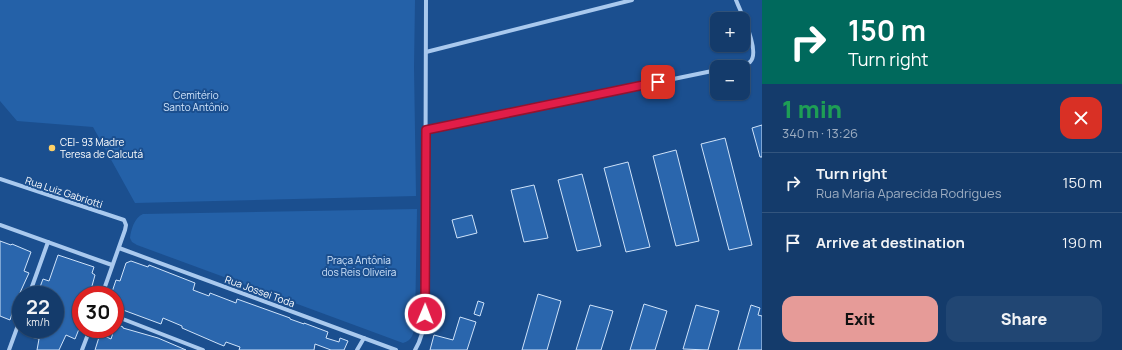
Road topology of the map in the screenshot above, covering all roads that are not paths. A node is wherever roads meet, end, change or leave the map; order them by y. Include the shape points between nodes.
1 (426, 0) edge
2 (632, 0) edge
3 (736, 0) edge
4 (426, 52) junction
5 (750, 63) edge
6 (710, 71) edge
7 (426, 130) junction
8 (0, 179) edge
9 (0, 225) edge
10 (48, 242) junction
11 (119, 248) junction
12 (112, 265) junction
13 (32, 286) edge
14 (105, 286) edge
15 (124, 319) edge
16 (13, 338) edge
17 (87, 338) edge
18 (364, 338) junction
19 (9, 350) edge
20 (82, 350) edge
21 (203, 350) edge
22 (357, 350) edge
23 (396, 350) edge
24 (415, 350) edge

1 - 4 street
2 - 4 street
3 - 5 street via 754,52 754,58
4 - 7 street
6 - 7 street
7 - 24 street via 425,314 424,328
8 - 11 street, Rua Luiz Gabriotti via 124,220 126,225
9 - 10 street
10 - 12 street
10 - 13 street
11 - 12 street
11 - 18 street, Rua Jossei Toda
12 - 14 street
15 - 21 street
16 - 19 street
17 - 20 street
18 - 22 street
18 - 23 street, Rua Jossei Toda

